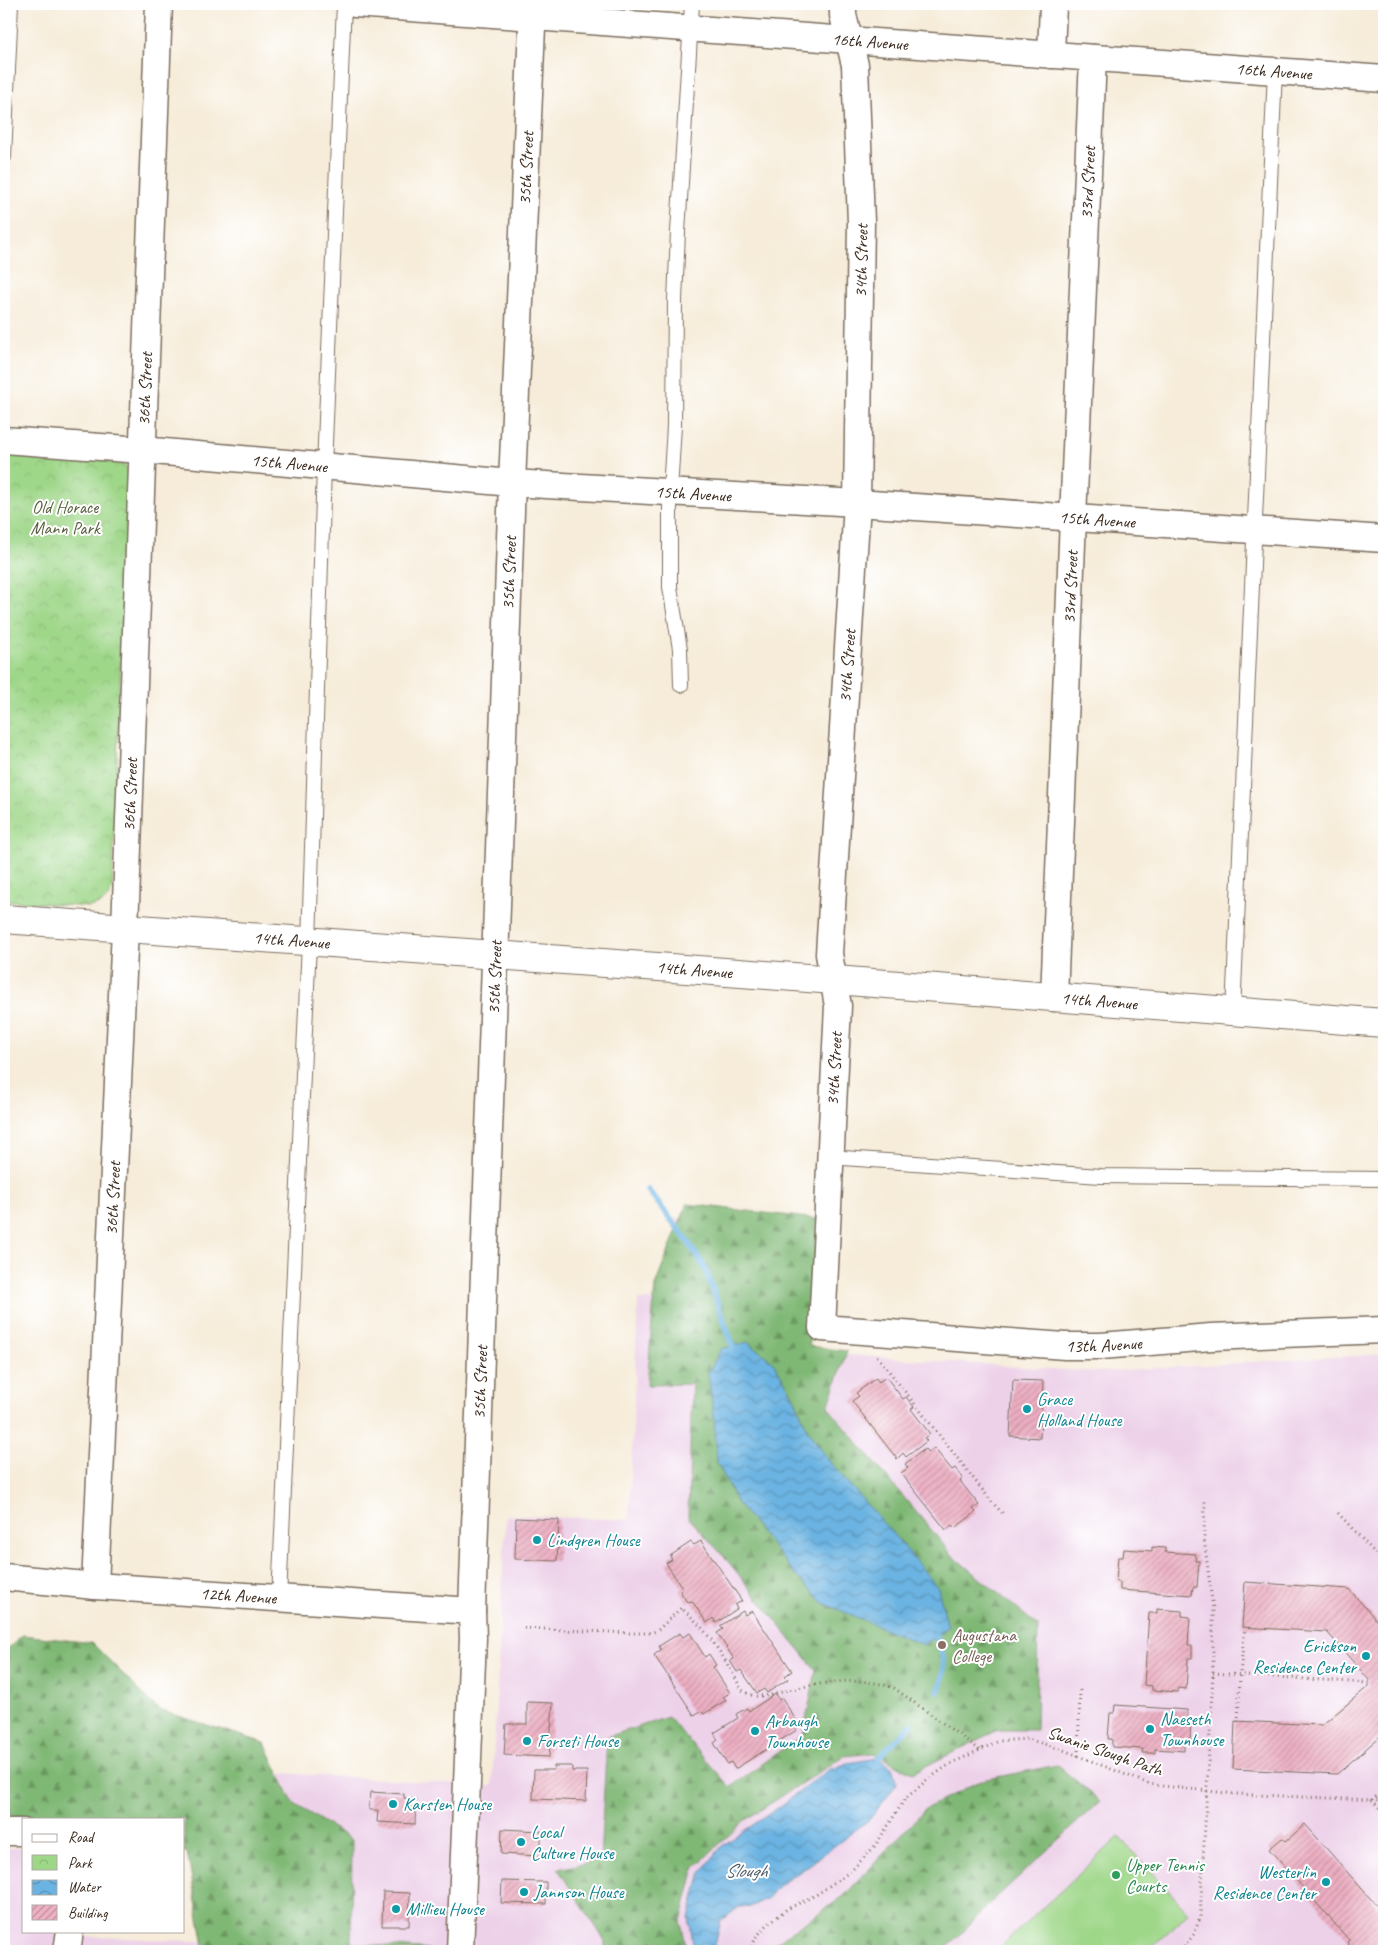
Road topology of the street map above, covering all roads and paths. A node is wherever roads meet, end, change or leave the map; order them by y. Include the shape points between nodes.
1 (11, 4) edge
2 (159, 4) edge
3 (344, 4) edge
4 (355, 4) edge
5 (843, 4) edge
6 (1053, 4) edge
7 (532, 11) edge
8 (691, 16) edge
9 (850, 40) junction
10 (1051, 55) junction
11 (1093, 58) junction
12 (1275, 71) junction
13 (1384, 79) edge
14 (4, 157) edge
15 (4, 440) edge
16 (142, 450) junction
17 (324, 466) junction
18 (512, 483) junction
19 (670, 491) junction
20 (857, 502) junction
21 (1073, 518) junction
22 (1255, 530) junction
23 (1384, 539) edge
24 (681, 685) dead end
25 (4, 919) edge
26 (125, 929) junction
27 (309, 943) junction
28 (495, 956) junction
29 (835, 980) junction
30 (1054, 998) junction
31 (1233, 1012) junction
32 (1384, 1023) edge
33 (829, 1157) junction
34 (1384, 1180) edge
35 (822, 1328) joint
36 (1384, 1330) edge
37 (875, 1332) junction
38 (1205, 1502) dead end
39 (1338, 1513) dead end
40 (1005, 1516) dead end
41 (1384, 1563) edge
42 (4, 1577) edge
43 (95, 1586) junction
44 (279, 1598) junction
45 (472, 1611) junction
46 (1245, 1627) dead end
47 (524, 1628) dead end
48 (1213, 1673) junction
49 (1240, 1674) junction
50 (1369, 1684) dead end
51 (1080, 1690) dead end
52 (1238, 1722) dead end
53 (980, 1750) junction
54 (1078, 1756) junction
55 (1384, 1790) edge
56 (1205, 1792) junction
57 (1372, 1800) junction
58 (1384, 1800) edge
59 (1384, 1813) edge
60 (4, 1832) edge
61 (22, 1832) edge
62 (70, 1932) edge
63 (67, 1951) edge
64 (460, 1951) edge
65 (750, 1951) edge
66 (1181, 1951) edge

1 - 14 lane
2 - 16 street, 36th Street
3 - 17 lane
4 - 7 street, 16th Avenue
5 - 9 street, 34th Street
6 - 10 street
7 - 8 street, 16th Avenue
7 - 18 street, 35th Street
8 - 9 street, 16th Avenue
8 - 19 lane via 678,232
9 - 10 street, 16th Avenue
9 - 20 street, 34th Street via 855,65 861,222
10 - 11 street, 16th Avenue
11 - 12 street, 16th Avenue
11 - 21 street, 33rd Street
12 - 13 street, 16th Avenue
12 - 22 lane
15 - 16 street, 15th Avenue
16 - 17 street, 15th Avenue
16 - 26 street, 36th Street
17 - 18 street, 15th Avenue
17 - 27 lane
18 - 19 street, 15th Avenue
18 - 28 street, 35th Street
19 - 20 street, 15th Avenue
19 - 24 lane via 670,587 680,649
20 - 21 street, 15th Avenue
20 - 29 street, 34th Street via 829,954
21 - 22 street, 15th Avenue
21 - 30 street, 33rd Street
22 - 23 street, 15th Avenue
22 - 31 lane
25 - 26 street, 14th Avenue
26 - 27 street, 14th Avenue
26 - 43 street, 36th Street
27 - 28 street, 14th Avenue
27 - 44 lane
28 - 29 street, 14th Avenue
28 - 45 street, 35th Street
29 - 30 street, 14th Avenue
29 - 33 street, 34th Street via 838,1006
30 - 31 street, 14th Avenue
31 - 32 street, 14th Avenue
33 - 34 lane via 1101,1176
33 - 35 street, 34th Street
35 - 37 street, 13th Avenue
36 - 37 street, 13th Avenue via 1211,1337 1101,1346
37 - 40 path via 876,1355
38 - 48 path via 1204,1539 1213,1609
39 - 41 path
42 - 43 street, 12th Avenue
43 - 44 street, 12th Avenue
44 - 45 street, 12th Avenue
45 - 64 street, 35th Street
46 - 49 path
47 - 53 path via 650,1633 658,1630 682,1608 700,1625 747,1694 764,1696 830,1683 879,1683 894,1688
48 - 49 path
48 - 56 path
49 - 50 path
49 - 52 path
51 - 54 path
53 - 54 path, Swanie Slough Path via 999,1741 1027,1739
53 - 65 path, Swanie Slough Path via 950,1764 905,1799 876,1846 851,1871 769,1922 756,1937
54 - 56 path, Swanie Slough Path via 1149,1784
55 - 57 path
56 - 57 path, Swanie Slough Path
56 - 66 path via 1200,1918 1194,1934
57 - 58 path, Swanie Slough Path
57 - 59 path
60 - 61 street
62 - 63 street

